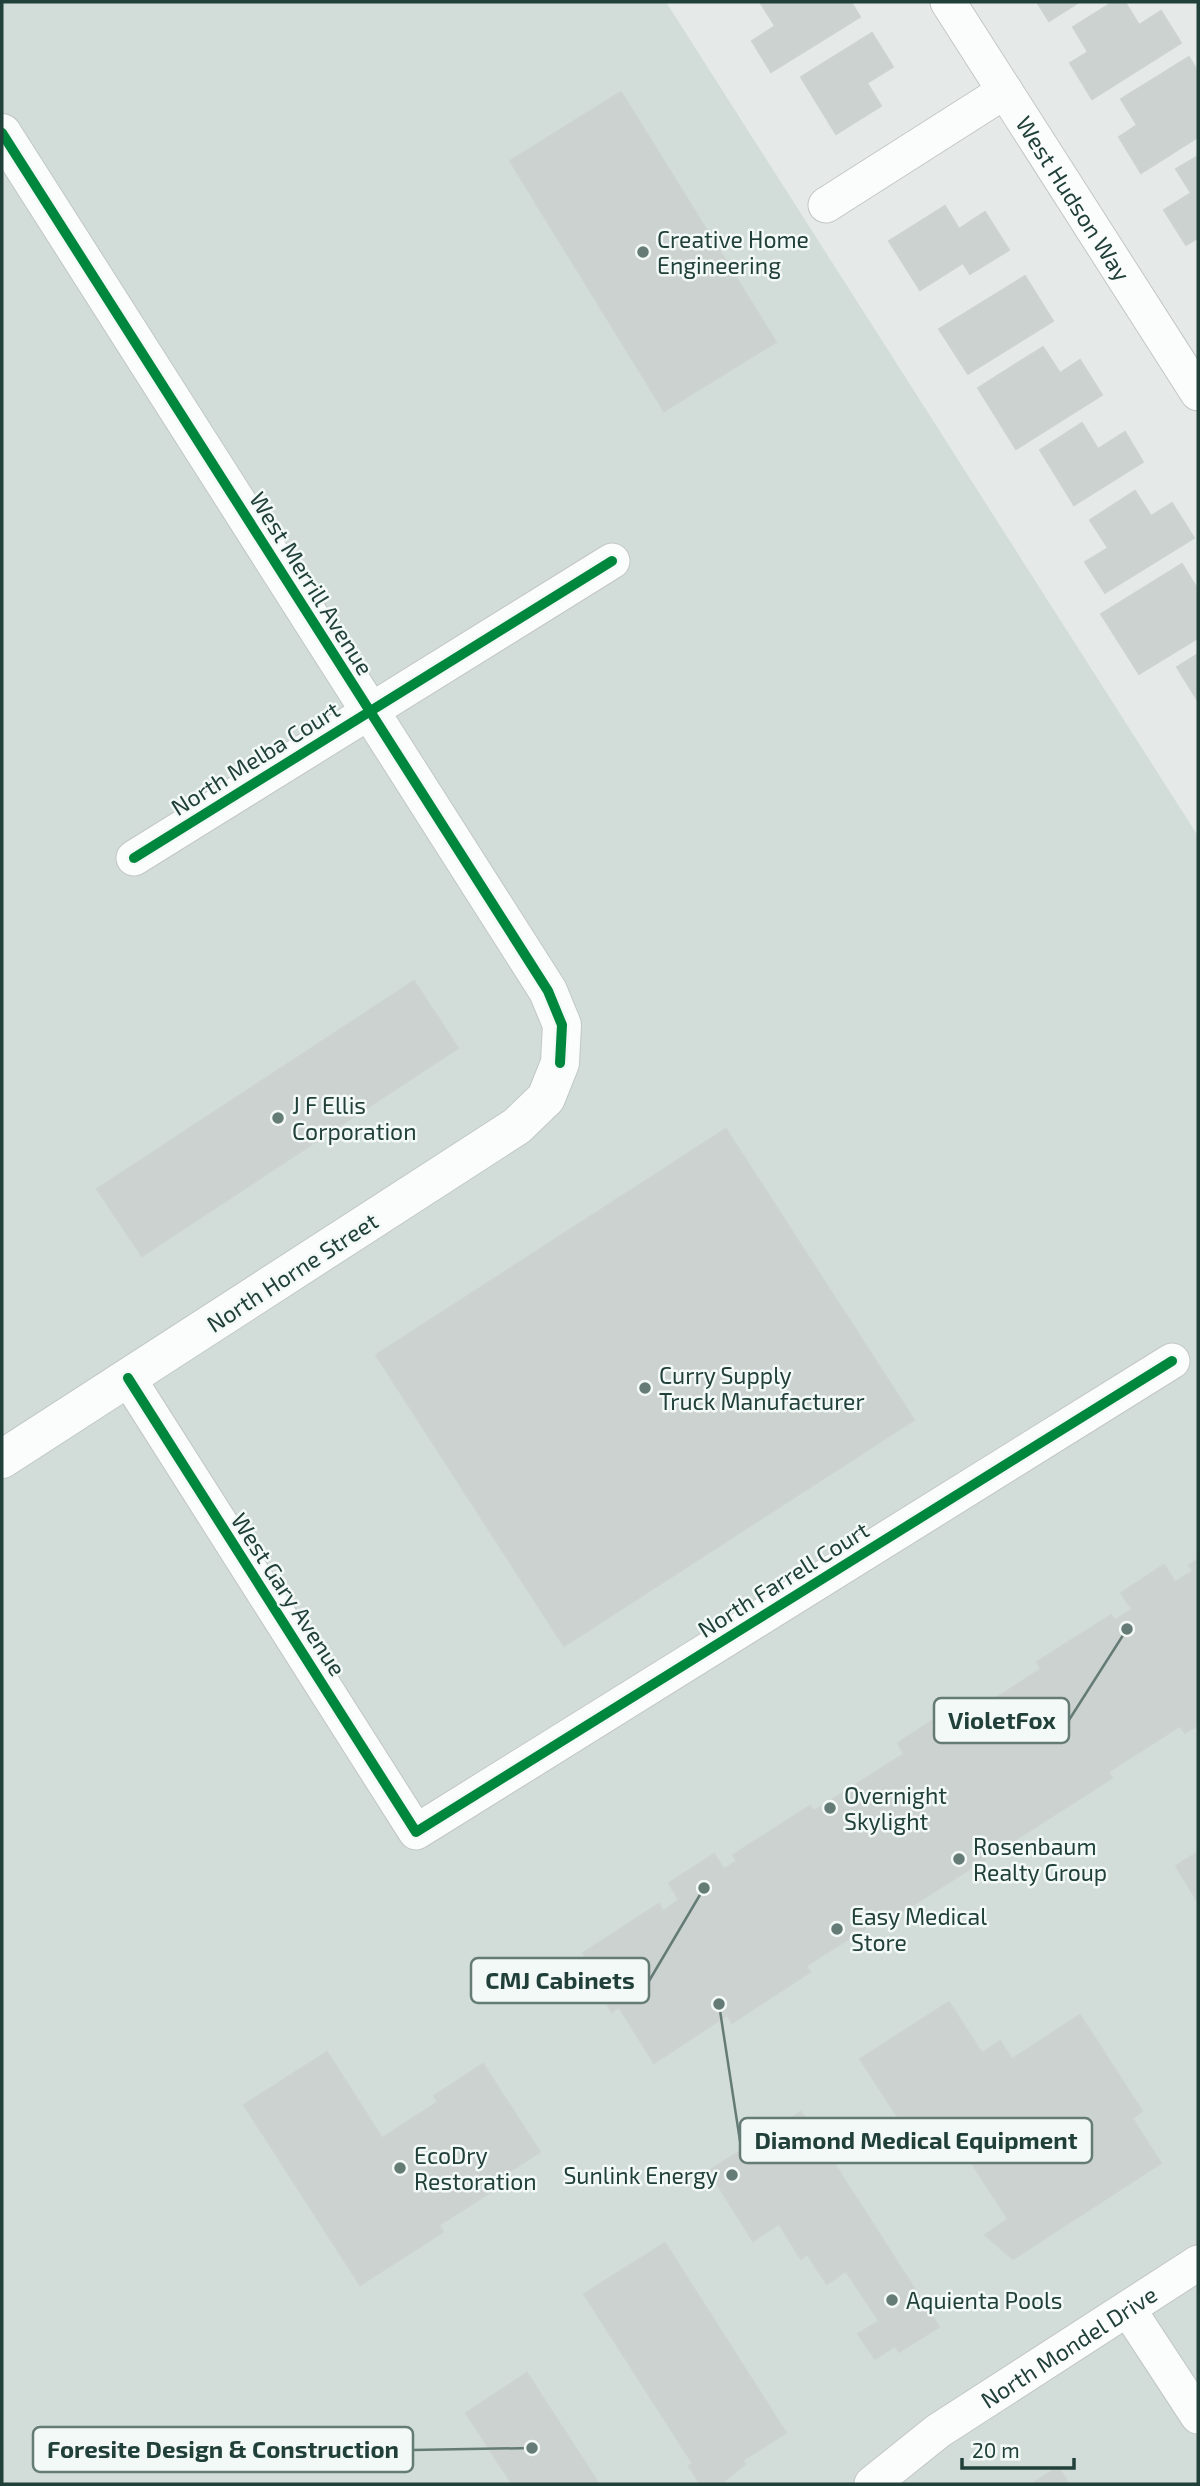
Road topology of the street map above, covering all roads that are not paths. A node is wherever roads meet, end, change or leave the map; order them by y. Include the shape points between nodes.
1 (948, 2) edge
2 (1005, 91) junction
3 (2, 133) edge
4 (827, 205) dead end
5 (1198, 393) edge
6 (612, 561) dead end
7 (370, 712) junction
8 (134, 858) dead end
9 (560, 1063) joint
10 (1172, 1361) dead end
11 (128, 1378) junction
12 (2, 1460) edge
13 (416, 1832) joint
14 (1198, 2263) edge
15 (1128, 2308) junction
16 (1198, 2416) edge
17 (872, 2484) edge

1 - 2 street, West Hudson Way
2 - 4 street
2 - 5 street, West Hudson Way
3 - 7 street, West Merrill Avenue
6 - 7 street, North Melba Court
7 - 8 street, North Melba Court
7 - 9 street, West Merrill Avenue via 548,991 562,1025
9 - 11 street, North Horne Street via 546,1098 517,1126
10 - 13 street, North Farrell Court
11 - 12 street, North Horne Street
11 - 13 street, West Gary Avenue
14 - 15 street, North Mondel Drive
15 - 16 street
15 - 17 street, North Mondel Drive via 937,2431

